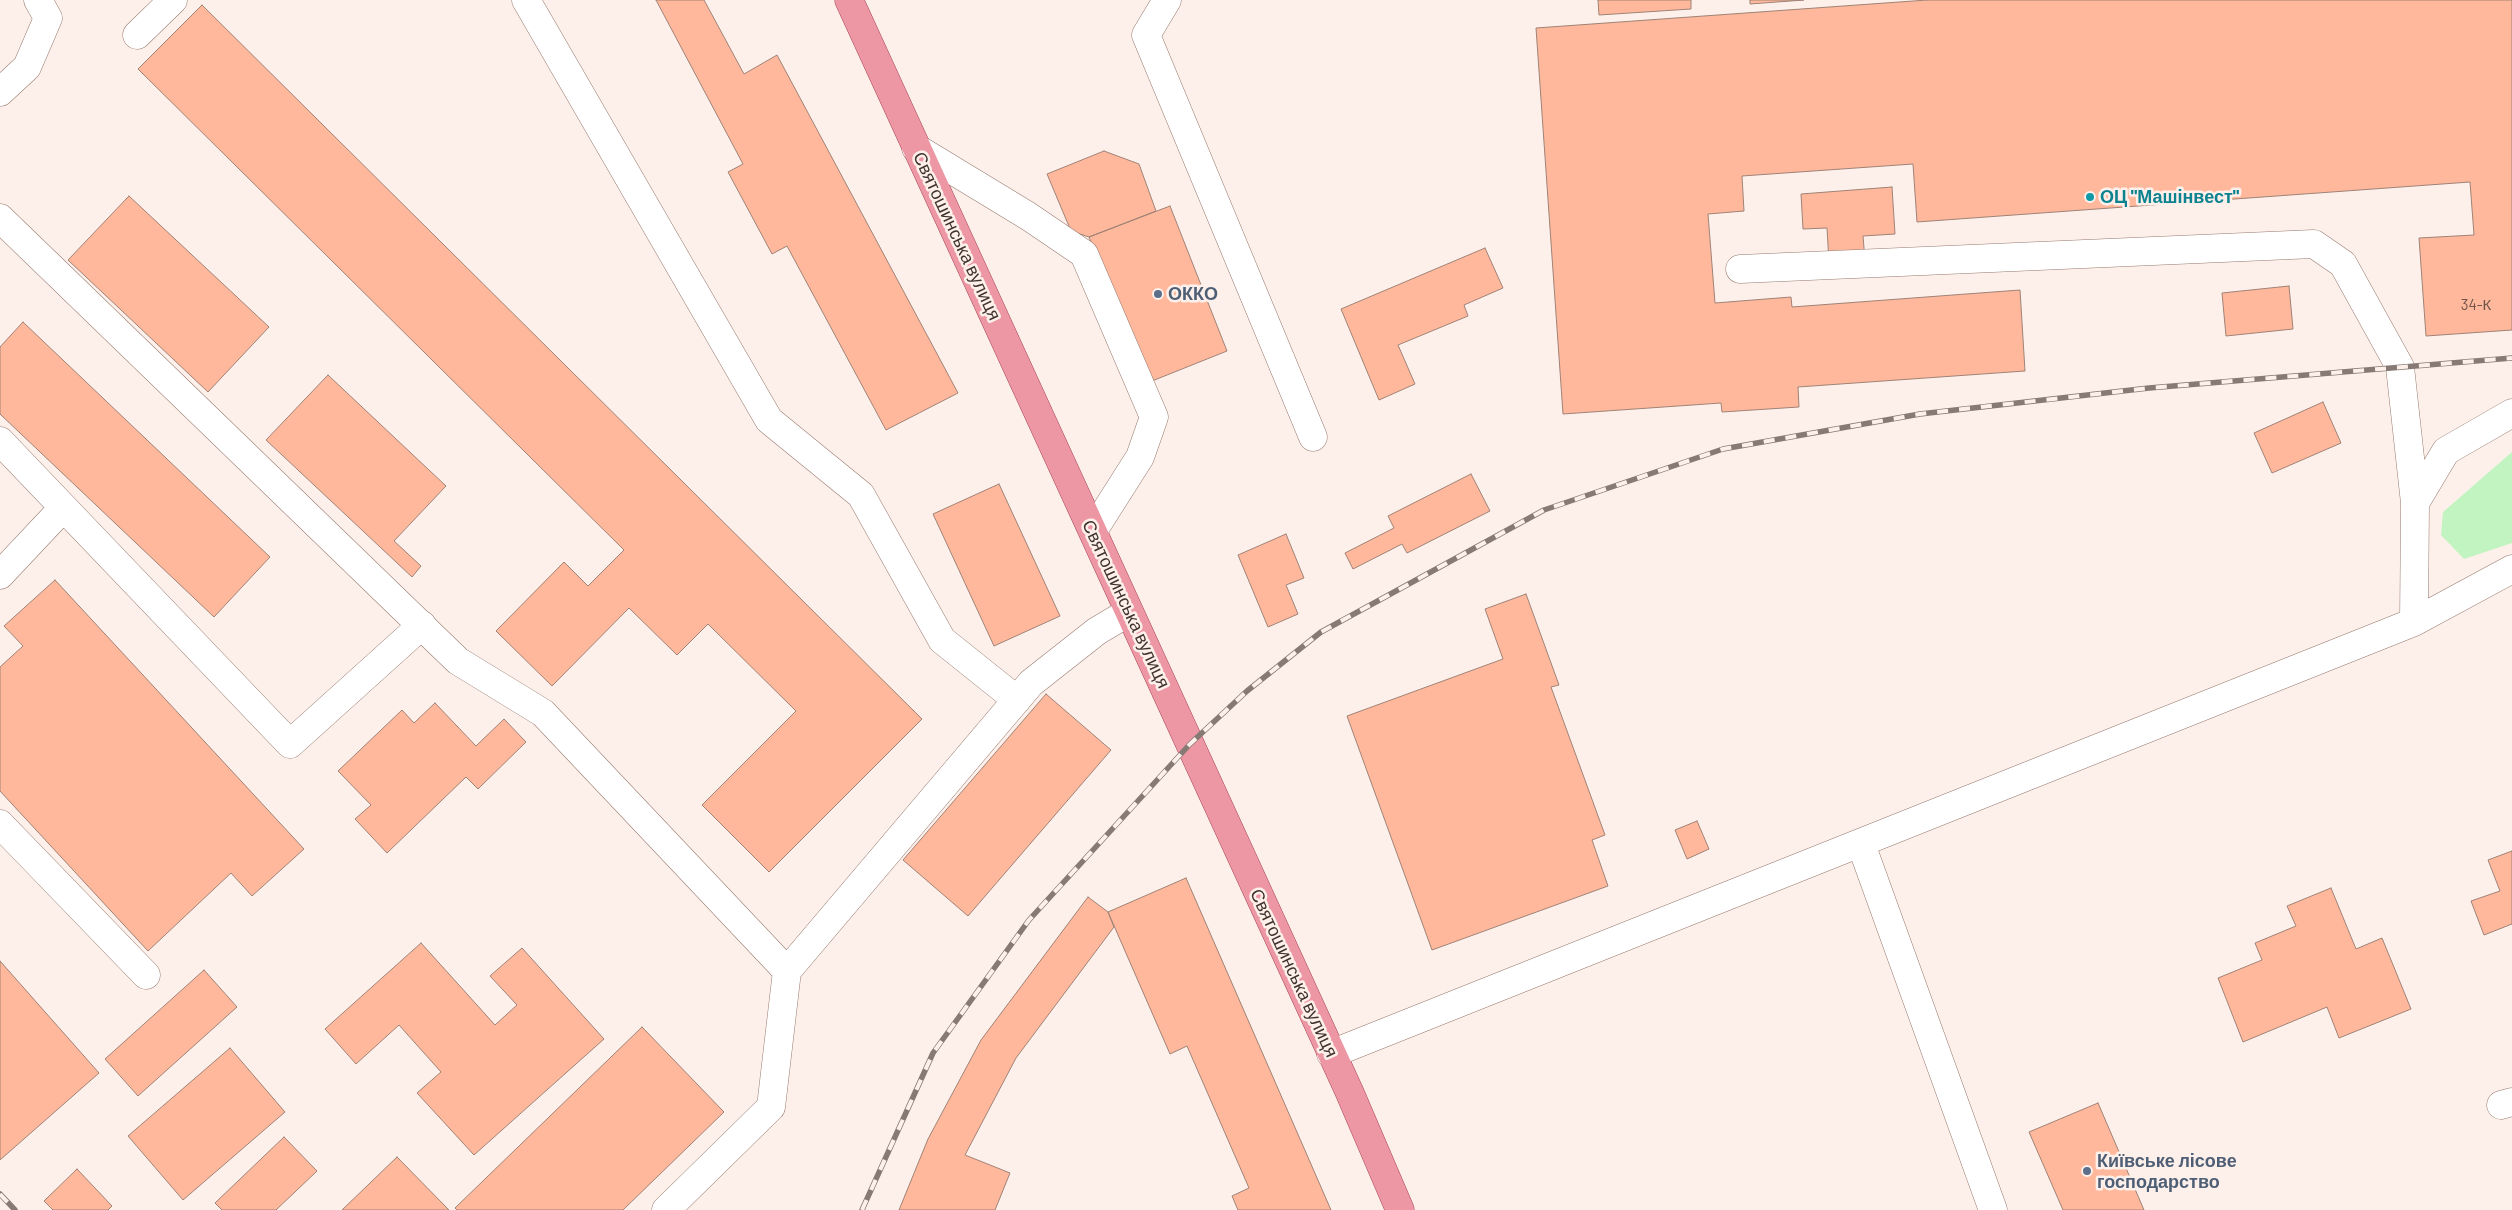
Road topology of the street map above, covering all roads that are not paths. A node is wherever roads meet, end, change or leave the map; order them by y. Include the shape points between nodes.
1 (38, 0) edge
2 (173, 0) edge
3 (526, 0) edge
4 (849, 0) edge
5 (1167, 0) edge
6 (137, 35) dead end
7 (0, 92) edge
8 (916, 148) junction
9 (0, 218) edge
10 (1740, 269) dead end
11 (2512, 412) edge
12 (1313, 437) dead end
13 (0, 441) edge
14 (2414, 503) junction
15 (63, 508) junction
16 (1092, 531) junction
17 (2512, 568) edge
18 (0, 575) edge
19 (1130, 612) junction
20 (2414, 622) junction
21 (422, 625) junction
22 (1017, 700) junction
23 (0, 824) edge
24 (1861, 844) junction
25 (787, 971) junction
26 (146, 975) dead end
27 (1331, 1054) junction
28 (666, 1210) edge
29 (1400, 1210) edge
30 (1994, 1210) edge

1 - 7 lane via 48,18 27,67
2 - 6 lane
3 - 22 lane via 769,420 860,495 942,640
4 - 8 main road, Святошинська вулиця
5 - 12 lane via 1146,35
8 - 16 main road, Святошинська вулиця
8 - 16 lane via 1084,254 1154,417 1140,457
9 - 21 lane
10 - 14 lane via 2314,244 2343,264 2400,367
11 - 14 lane via 2446,451
13 - 15 lane
14 - 20 lane
15 - 18 lane
15 - 21 lane via 290,744
16 - 19 main road, Святошинська вулиця
17 - 20 lane
19 - 22 lane via 1090,636 1031,683
19 - 27 main road, Святошинська вулиця
20 - 24 lane
21 - 25 lane via 458,660 543,713
22 - 25 lane
23 - 26 lane
24 - 27 lane
24 - 30 lane
25 - 28 lane via 771,1107
27 - 29 main road, Святошинська вулиця

